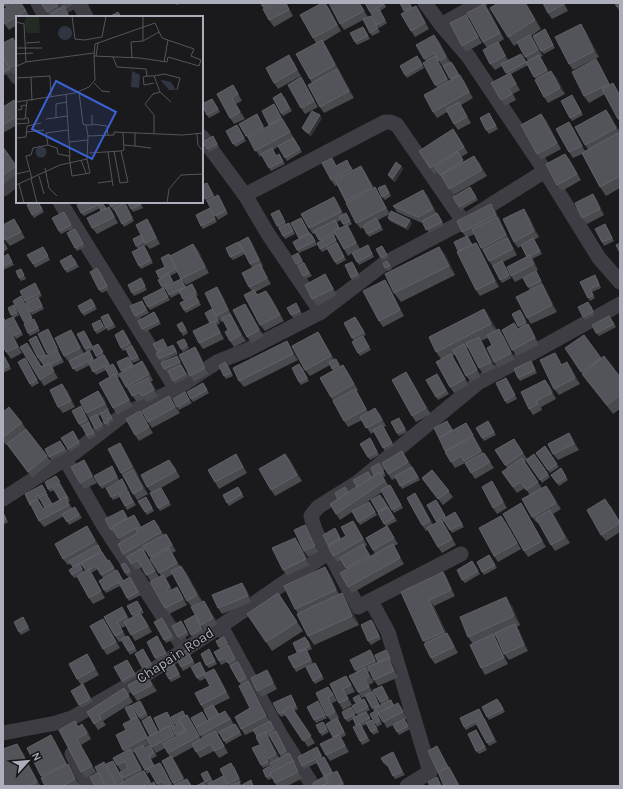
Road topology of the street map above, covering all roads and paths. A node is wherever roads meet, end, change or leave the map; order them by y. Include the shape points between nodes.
1 (38, 3) edge
2 (70, 3) edge
3 (79, 3) edge
4 (425, 3) edge
5 (480, 3) edge
6 (86, 16) edge
7 (442, 26) junction
8 (3, 57) edge
9 (16, 76) edge
10 (203, 138) edge
11 (545, 171) junction
12 (16, 179) edge
13 (3, 189) edge
14 (245, 195) junction
15 (61, 203) edge
16 (462, 221) junction
17 (620, 282) edge
18 (620, 304) edge
19 (321, 312) junction
20 (176, 389) junction
21 (65, 459) junction
22 (3, 499) edge
23 (329, 552) junction
24 (461, 554) dead end
25 (371, 601) junction
26 (221, 626) junction
27 (185, 650) junction
28 (56, 723) junction
29 (3, 733) edge
30 (89, 786) edge
31 (313, 786) edge
32 (407, 786) edge

1 - 2 street via 45,16
3 - 6 street
4 - 7 street
5 - 7 street
7 - 11 street via 468,56
8 - 9 street
10 - 14 street
11 - 16 street
11 - 17 street via 599,258
12 - 13 street
14 - 16 street via 385,122 390,122 396,125
14 - 19 street
15 - 20 street
16 - 19 street via 385,263
18 - 23 street via 478,383 358,482 318,507 311,516 316,535
19 - 20 street via 247,350 217,362
20 - 21 street via 122,416
21 - 22 street
21 - 27 street via 105,528
23 - 25 street via 358,607
23 - 26 street
24 - 25 street
25 - 32 street via 388,632 430,772
26 - 27 street, Chapain Road
26 - 31 street, Chapain Road via 280,734
27 - 28 street, Chapain Road via 72,718
28 - 29 street, Chapain Road
28 - 30 street

